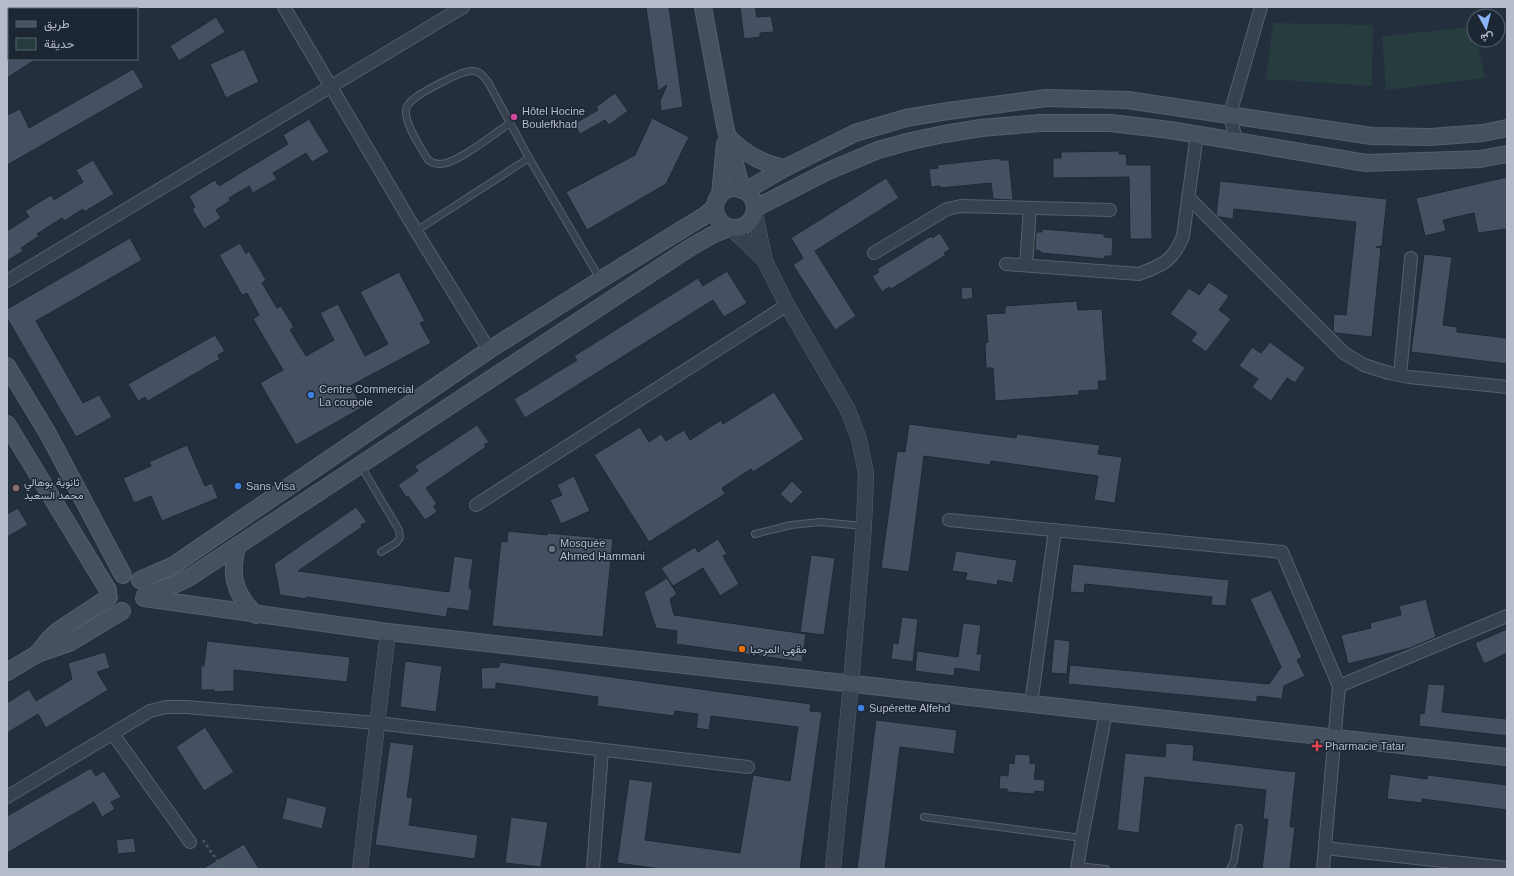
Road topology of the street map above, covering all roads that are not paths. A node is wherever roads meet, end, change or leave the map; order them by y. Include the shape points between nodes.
1 (284, 7) edge
2 (462, 7) edge
3 (703, 7) edge
4 (1261, 7) edge
5 (330, 86) junction
6 (1230, 114) junction
7 (510, 123) junction
8 (1507, 128) edge
9 (727, 132) junction
10 (1196, 134) junction
11 (1236, 141) junction
12 (1507, 154) edge
13 (529, 158) junction
14 (785, 168) junction
15 (744, 190) junction
16 (1188, 197) junction
17 (718, 201) junction
18 (1030, 208) junction
19 (1110, 210) dead end
20 (755, 211) junction
21 (730, 228) junction
22 (416, 231) junction
23 (874, 253) dead end
24 (1411, 258) dead end
25 (765, 261) junction
26 (1006, 264) dead end
27 (1026, 265) junction
28 (600, 280) junction
29 (7, 281) edge
30 (786, 305) junction
31 (488, 350) junction
32 (7, 366) edge
33 (1400, 375) junction
34 (1507, 387) edge
35 (7, 424) edge
36 (360, 464) junction
37 (476, 506) dead end
38 (949, 520) dead end
39 (864, 526) junction
40 (1055, 530) junction
41 (755, 534) dead end
42 (238, 545) junction
43 (381, 552) dead end
44 (122, 574) junction
45 (140, 580) junction
46 (108, 594) junction
47 (144, 597) junction
48 (122, 610) junction
49 (256, 615) junction
50 (1507, 616) edge
51 (388, 632) junction
52 (37, 654) junction
53 (7, 672) edge
54 (851, 684) junction
55 (1339, 686) junction
56 (1031, 704) junction
57 (1106, 712) junction
58 (377, 723) junction
59 (113, 734) junction
60 (1333, 738) junction
61 (602, 750) junction
62 (1507, 757) edge
63 (748, 767) dead end
64 (7, 797) edge
65 (924, 817) dead end
66 (1239, 828) dead end
67 (1082, 838) junction
68 (190, 842) road end
69 (1325, 848) junction
70 (1078, 868) edge
71 (1507, 868) edge
72 (360, 869) edge
73 (593, 869) edge
74 (833, 869) edge
75 (1106, 869) edge
76 (1230, 869) edge
77 (1323, 869) edge

1 - 5 street
2 - 5 street
3 - 9 main road
4 - 6 street
5 - 22 street
5 - 29 street
6 - 8 main road via 1372,136 1431,137
6 - 11 street
6 - 14 main road via 1127,100 1046,98 906,118 855,133
7 - 7 lane via 488,82 480,72 471,71 460,73 415,98 405,113 428,160 441,164 460,156
7 - 13 lane
9 - 14 main road via 754,158
9 - 15 main road
9 - 17 main road
10 - 11 main road
10 - 16 street
10 - 20 main road via 1110,123 1033,123 944,134 861,156 804,182
11 - 12 main road via 1366,163 1480,159
13 - 22 lane
13 - 28 lane
14 - 15 main road
15 - 17 main road via 726,190
15 - 20 main road via 751,196
16 - 27 street via 1183,236 1178,250 1166,262 1153,269 1139,274
16 - 33 street via 1344,353 1364,365
17 - 21 main road via 716,214 719,220
17 - 28 main road via 704,216
18 - 19 street
18 - 23 street via 947,208
18 - 27 street
20 - 21 main road via 747,225 742,228
20 - 25 street
21 - 25 street
21 - 36 main road via 684,252
22 - 31 street
24 - 33 street
25 - 30 street
26 - 27 street
28 - 31 main road
30 - 37 street
30 - 39 street via 848,410 859,439 866,473
31 - 45 main road via 174,564
32 - 44 main road via 47,432
33 - 34 street
35 - 46 main road
36 - 42 main road
36 - 43 lane via 399,530 400,538 396,543
38 - 40 street
39 - 41 lane via 820,522 791,525
39 - 54 street
40 - 55 street via 1282,552
40 - 56 street
42 - 47 main road via 184,581
42 - 49 main road via 234,577 242,598
44 - 45 main road via 132,575
44 - 46 main road via 111,582
45 - 47 main road via 144,587
46 - 48 main road via 114,606
46 - 52 main road via 54,635
47 - 48 main road via 136,608
47 - 49 main road
48 - 52 main road via 69,643
49 - 51 main road
50 - 55 street
51 - 54 main road
51 - 58 street
52 - 53 main road
54 - 56 main road
54 - 74 street
55 - 60 street
56 - 57 main road
57 - 60 main road
57 - 67 street
58 - 59 street via 166,707 150,711
58 - 61 street
58 - 72 street
59 - 64 street
59 - 68 street
60 - 62 main road
60 - 69 street
61 - 63 street
61 - 73 street
65 - 67 lane
66 - 76 lane via 1234,861
67 - 70 street
69 - 71 street
69 - 77 street
70 - 75 lane

